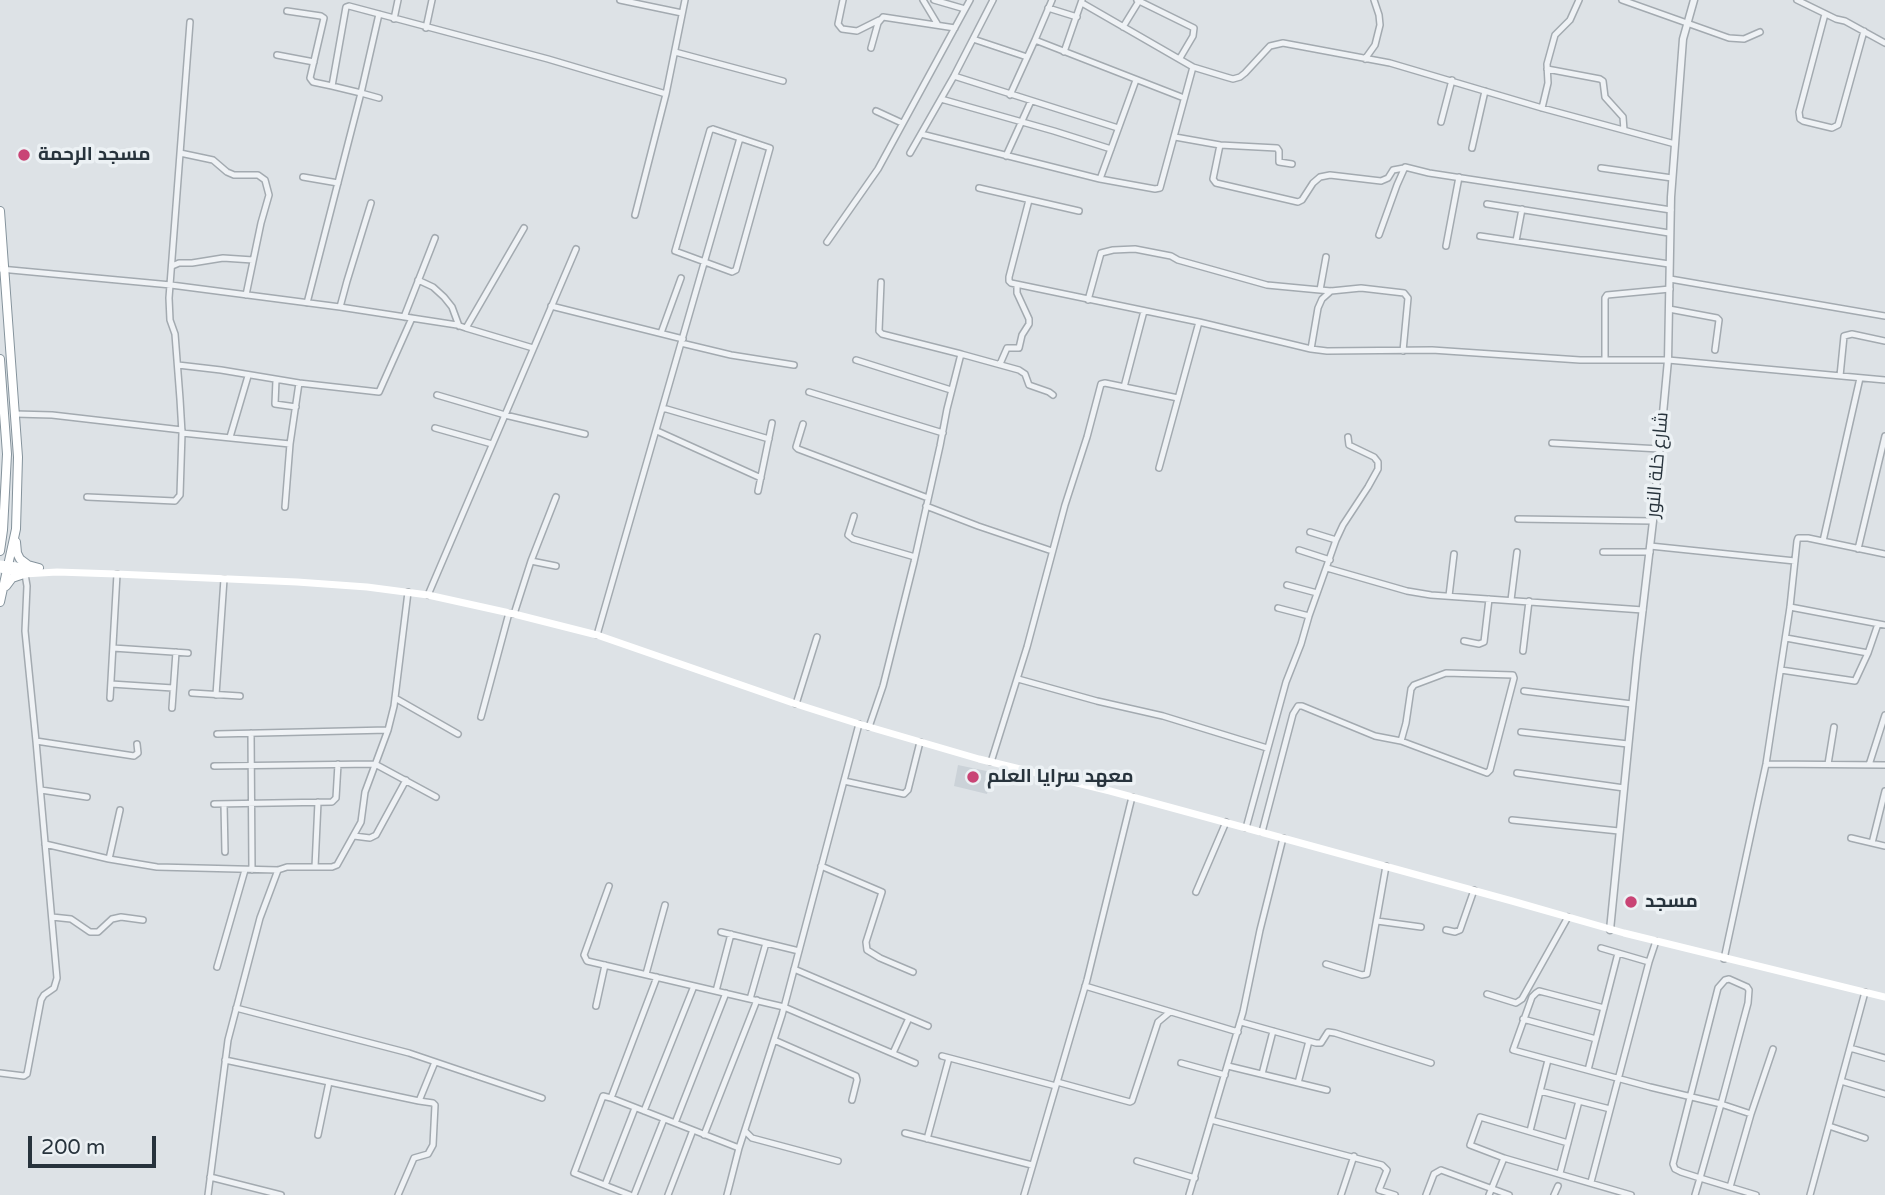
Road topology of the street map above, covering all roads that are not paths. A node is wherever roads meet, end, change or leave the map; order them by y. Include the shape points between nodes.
1 (398, 0) edge
2 (432, 0) edge
3 (620, 0) edge
4 (685, 0) edge
5 (843, 0) edge
6 (923, 0) edge
7 (934, 0) edge
8 (970, 0) edge
9 (993, 0) edge
10 (1051, 0) edge
11 (1138, 0) edge
12 (1374, 0) edge
13 (1579, 0) edge
14 (1622, 0) edge
15 (1694, 0) edge
16 (1797, 0) edge
17 (1082, 1) edge
18 (1048, 8) junction
19 (965, 9) junction
20 (288, 11) dead end
21 (682, 13) junction
22 (379, 14) junction
23 (1825, 14) junction
24 (1077, 17) junction
25 (394, 19) junction
26 (879, 20) junction
27 (190, 22) dead end
28 (1686, 24) junction
29 (938, 25) junction
30 (1123, 27) junction
31 (426, 28) junction
32 (955, 28) junction
33 (1864, 31) junction
34 (1760, 32) dead end
35 (973, 39) junction
36 (1035, 40) junction
37 (1885, 43) edge
38 (871, 48) dead end
39 (675, 52) junction
40 (1064, 52) junction
41 (277, 55) dead end
42 (1027, 57) junction
43 (1180, 58) junction
44 (1365, 59) junction
45 (314, 62) junction
46 (1193, 67) junction
47 (1547, 69) junction
48 (954, 76) junction
49 (1136, 80) junction
50 (1452, 80) junction
51 (783, 81) dead end
52 (332, 86) junction
53 (1485, 91) junction
54 (361, 93) junction
55 (666, 94) junction
56 (1010, 95) junction
57 (379, 98) dead end
58 (1184, 98) junction
59 (941, 99) junction
60 (1031, 101) junction
61 (1542, 108) junction
62 (876, 111) dead end
63 (1441, 122) dead end
64 (902, 123) junction
65 (1023, 123) junction
66 (1118, 128) junction
67 (1624, 130) junction
68 (921, 134) junction
69 (1175, 137) junction
70 (740, 138) junction
71 (1675, 144) junction
72 (1220, 145) junction
73 (1472, 148) dead end
74 (1111, 149) junction
75 (180, 153) junction
76 (911, 153) dead end
77 (1006, 156) junction
78 (1292, 164) dead end
79 (1404, 167) junction
80 (1601, 167) dead end
81 (303, 177) dead end
82 (1459, 177) junction
83 (1100, 178) junction
84 (1672, 178) junction
85 (338, 183) junction
86 (979, 188) dead end
87 (1028, 200) junction
88 (371, 203) dead end
89 (1487, 204) dead end
90 (1521, 209) junction
91 (1671, 210) junction
92 (0, 211) edge
93 (1079, 211) dead end
94 (635, 215) dead end
95 (524, 228) dead end
96 (1670, 233) junction
97 (1379, 235) dead end
98 (1480, 236) dead end
99 (435, 238) dead end
100 (1516, 241) junction
101 (827, 242) dead end
102 (1446, 246) dead end
103 (576, 249) dead end
104 (1326, 257) dead end
105 (253, 260) junction
106 (706, 262) junction
107 (1669, 264) junction
108 (172, 266) junction
109 (3, 269) edge
110 (681, 278) dead end
111 (1670, 279) junction
112 (418, 280) junction
113 (881, 282) dead end
114 (171, 285) junction
115 (1017, 285) junction
116 (1670, 289) junction
117 (1320, 290) junction
118 (1331, 291) junction
119 (246, 295) junction
120 (1088, 300) junction
121 (307, 303) junction
122 (551, 306) junction
123 (340, 307) junction
124 (1669, 309) junction
125 (1144, 311) junction
126 (1885, 316) edge
127 (404, 317) junction
128 (412, 318) junction
129 (1199, 322) junction
130 (459, 326) junction
131 (466, 328) junction
132 (661, 333) junction
133 (682, 341) junction
134 (1885, 341) edge
135 (533, 348) junction
136 (1311, 349) junction
137 (1715, 350) dead end
138 (1403, 351) junction
139 (961, 354) junction
140 (0, 359) edge
141 (856, 360) dead end
142 (1605, 360) junction
143 (1668, 360) junction
144 (1000, 364) junction
145 (178, 365) junction
146 (794, 365) dead end
147 (1, 370) edge
148 (11, 370) junction
149 (248, 376) junction
150 (1840, 376) junction
151 (1860, 378) junction
152 (276, 380) junction
153 (1885, 380) edge
154 (299, 383) junction
155 (1124, 387) junction
156 (951, 390) junction
157 (1, 391) edge
158 (809, 392) dead end
159 (437, 395) dead end
160 (1053, 395) dead end
161 (1178, 398) junction
162 (296, 407) junction
163 (663, 408) junction
164 (15, 414) junction
165 (505, 415) junction
166 (772, 423) dead end
167 (803, 424) dead end
168 (435, 428) dead end
169 (657, 431) junction
170 (182, 432) junction
171 (943, 433) junction
172 (585, 434) dead end
173 (1885, 436) edge
174 (230, 438) junction
175 (1348, 438) dead end
176 (769, 439) junction
177 (1552, 443) dead end
178 (290, 444) junction
179 (492, 444) junction
180 (1660, 449) junction
181 (1159, 468) dead end
182 (761, 478) junction
183 (758, 491) dead end
184 (88, 497) dead end
185 (556, 497) dead end
186 (928, 498) junction
187 (926, 506) junction
188 (285, 507) dead end
189 (854, 516) dead end
190 (1518, 519) dead end
191 (1653, 521) junction
192 (16, 529) junction
193 (1310, 531) dead end
194 (1, 534) edge
195 (1336, 540) junction
196 (1823, 541) junction
197 (1650, 549) junction
198 (1858, 549) junction
199 (1299, 550) dead end
200 (0, 551) edge
201 (1052, 551) junction
202 (1517, 552) dead end
203 (1602, 552) dead end
204 (1454, 554) dead end
205 (1885, 554) edge
206 (915, 557) junction
207 (1329, 560) junction
208 (531, 561) junction
209 (1795, 561) junction
210 (556, 566) dead end
211 (4, 567) edge
212 (1327, 568) junction
213 (40, 571) junction
214 (25, 574) junction
215 (117, 574) junction
216 (225, 579) junction
217 (1287, 585) dead end
218 (3, 591) junction
219 (27, 591) junction
220 (408, 592) junction
221 (1317, 593) junction
222 (428, 595) junction
223 (1449, 596) junction
224 (1489, 599) junction
225 (1511, 600) junction
226 (1529, 601) junction
227 (0, 602) edge
228 (1790, 607) junction
229 (1278, 608) dead end
230 (1643, 610) junction
231 (512, 613) junction
232 (1309, 616) junction
233 (1882, 624) edge
234 (597, 635) junction
235 (817, 637) dead end
236 (1786, 638) junction
237 (1464, 641) dead end
238 (113, 648) junction
239 (176, 652) junction
240 (1523, 652) dead end
241 (188, 653) dead end
242 (1868, 653) junction
243 (1781, 670) junction
244 (1018, 679) junction
245 (111, 684) junction
246 (173, 688) junction
247 (1524, 691) dead end
248 (192, 693) dead end
249 (216, 695) junction
250 (240, 696) dead end
251 (110, 698) dead end
252 (396, 698) junction
253 (796, 704) junction
254 (1632, 704) junction
255 (172, 708) dead end
256 (1885, 715) edge
257 (481, 717) dead end
258 (859, 724) junction
259 (869, 726) junction
260 (1834, 727) dead end
261 (387, 730) junction
262 (1521, 732) dead end
263 (251, 733) junction
264 (217, 734) dead end
265 (458, 734) dead end
266 (36, 741) junction
267 (920, 741) junction
268 (1401, 741) junction
269 (137, 744) dead end
270 (1628, 744) junction
271 (1267, 748) junction
272 (991, 762) junction
273 (338, 764) junction
274 (375, 764) junction
275 (1766, 764) junction
276 (1828, 764) junction
277 (251, 765) junction
278 (1869, 765) junction
279 (1885, 765) edge
280 (214, 766) dead end
281 (1517, 773) dead end
282 (406, 780) junction
283 (844, 780) junction
284 (1624, 788) junction
285 (41, 790) junction
286 (1885, 791) edge
287 (87, 797) dead end
288 (436, 797) dead end
289 (1132, 797) junction
290 (318, 802) junction
291 (252, 803) junction
292 (214, 804) dead end
293 (225, 804) junction
294 (120, 810) dead end
295 (1512, 820) dead end
296 (1226, 822) junction
297 (1246, 828) junction
298 (1619, 831) junction
299 (1262, 832) junction
300 (354, 836) junction
301 (1283, 838) junction
302 (1851, 838) dead end
303 (1872, 843) junction
304 (45, 844) junction
305 (1885, 846) edge
306 (225, 852) dead end
307 (109, 859) junction
308 (821, 866) junction
309 (1386, 866) junction
310 (315, 867) junction
311 (248, 870) junction
312 (278, 870) junction
313 (609, 886) dead end
314 (1474, 890) junction
315 (1196, 892) dead end
316 (665, 905) dead end
317 (52, 916) junction
318 (1567, 917) junction
319 (143, 920) dead end
320 (1377, 921) junction
321 (1421, 927) dead end
322 (1446, 930) dead end
323 (1610, 930) junction
324 (721, 932) dead end
325 (731, 934) junction
326 (1656, 941) junction
327 (766, 943) junction
328 (1601, 948) dead end
329 (799, 951) junction
330 (1618, 953) junction
331 (1724, 959) junction
332 (1649, 962) junction
333 (1326, 964) dead end
334 (605, 965) junction
335 (217, 967) dead end
336 (794, 970) junction
337 (913, 972) dead end
338 (646, 975) junction
339 (657, 977) junction
340 (694, 986) junction
341 (1085, 986) junction
342 (716, 991) junction
343 (1865, 992) junction
344 (726, 993) junction
345 (1487, 995) dead end
346 (1885, 997) edge
347 (754, 1000) junction
348 (596, 1006) dead end
349 (784, 1007) junction
350 (236, 1008) junction
351 (1604, 1008) junction
352 (1170, 1012) junction
353 (909, 1018) junction
354 (1523, 1019) junction
355 (1241, 1022) junction
356 (928, 1026) dead end
357 (1273, 1031) junction
358 (1238, 1032) junction
359 (1596, 1039) junction
360 (774, 1040) junction
361 (1309, 1041) junction
362 (1850, 1048) junction
363 (1773, 1049) dead end
364 (893, 1053) junction
365 (1885, 1058) edge
366 (225, 1060) junction
367 (1548, 1060) junction
368 (435, 1062) junction
369 (915, 1063) dead end
370 (1181, 1063) dead end
371 (1431, 1063) dead end
372 (1228, 1066) junction
373 (1588, 1070) junction
374 (0, 1073) edge
375 (1262, 1074) junction
376 (1225, 1075) junction
377 (1618, 1078) junction
378 (1841, 1081) junction
379 (329, 1082) junction
380 (1298, 1083) junction
381 (1057, 1084) junction
382 (1327, 1090) dead end
383 (1540, 1091) junction
384 (1885, 1094) edge
385 (1690, 1096) junction
386 (542, 1098) dead end
387 (611, 1098) junction
388 (852, 1100) dead end
389 (419, 1101) junction
390 (1579, 1101) junction
391 (1721, 1104) junction
392 (635, 1108) junction
393 (1610, 1109) junction
394 (644, 1111) junction
395 (1751, 1114) junction
396 (664, 1119) junction
397 (1211, 1120) junction
398 (675, 1123) junction
399 (1829, 1126) junction
400 (693, 1130) junction
401 (744, 1131) junction
402 (1530, 1131) junction
403 (905, 1133) dead end
404 (318, 1135) dead end
405 (704, 1135) junction
406 (1865, 1138) dead end
407 (927, 1139) junction
408 (1568, 1143) junction
409 (739, 1148) junction
410 (1354, 1156) junction
411 (1504, 1158) junction
412 (838, 1161) dead end
413 (1137, 1161) dead end
414 (1032, 1165) junction
415 (1560, 1173) junction
416 (210, 1177) junction
417 (1195, 1178) junction
418 (1700, 1178) junction
419 (1591, 1182) junction
420 (605, 1185) junction
421 (1558, 1186) dead end
422 (1730, 1187) junction
423 (1491, 1192) edge
424 (208, 1195) edge
425 (281, 1195) edge
426 (398, 1195) edge
427 (632, 1195) edge
428 (668, 1195) edge
429 (727, 1195) edge
430 (1024, 1195) edge
431 (1189, 1195) edge
432 (1341, 1195) edge
433 (1395, 1195) edge
434 (1426, 1195) edge
435 (1509, 1195) edge
436 (1554, 1195) edge
437 (1631, 1195) edge
438 (1695, 1195) edge
439 (1756, 1195) edge
440 (1811, 1195) edge

1 - 25 street
2 - 31 street
3 - 21 street
4 - 21 street
5 - 26 street via 838,24 842,29 857,31
6 - 29 street
7 - 19 street
8 - 19 street
9 - 35 street
10 - 18 street
11 - 30 street
11 - 43 street via 1195,29
12 - 44 street via 1380,25
13 - 47 street via 1570,20 1555,35
14 - 28 street
15 - 28 street, شارع خلة النور
16 - 23 street
17 - 24 street
17 - 30 street
18 - 24 street
18 - 36 street
19 - 32 street
20 - 45 street via 324,18
21 - 39 street
22 - 25 street
22 - 52 street via 346,7
22 - 54 street
23 - 33 street
23 - 33 street via 1799,113 1803,121 1832,128 1838,125
24 - 40 street
25 - 31 street
26 - 29 street via 886,17
26 - 38 street
27 - 75 street
28 - 34 street via 1737,40
28 - 71 street, شارع خلة النور
29 - 32 street
30 - 43 street
31 - 55 street
32 - 64 street
33 - 37 street
35 - 42 street
35 - 48 street
36 - 40 street
36 - 42 street
39 - 51 street
39 - 55 street
40 - 49 street
41 - 45 street
42 - 56 street
43 - 46 street
44 - 46 street via 1283,43 1266,48 1245,73 1233,79
44 - 50 street
45 - 52 street via 311,80
46 - 58 street
47 - 61 street
47 - 67 street via 1600,79 1605,97 1623,117
48 - 56 street
48 - 59 street
49 - 58 street
49 - 66 street
50 - 53 street
50 - 63 street
52 - 54 street
53 - 61 street
53 - 73 street
54 - 57 street
54 - 85 street
55 - 94 street
56 - 60 street
58 - 69 street
59 - 65 street
59 - 68 street
60 - 65 street
60 - 66 street
61 - 67 street
62 - 64 street
64 - 101 street via 878,169
65 - 74 street
65 - 77 street
66 - 74 street
67 - 71 street
68 - 76 street
68 - 77 street
69 - 72 street
69 - 83 street via 1160,188
70 - 106 street
70 - 106 street via 710,130 675,251
70 - 106 street via 770,148 736,270
71 - 84 street, شارع خلة النور
72 - 78 street via 1277,148 1279,162
72 - 79 street via 1214,182 1298,202 1320,177 1381,181
74 - 83 street
75 - 105 street via 213,160 234,175 258,175 265,180 269,195
75 - 108 street
77 - 83 street
79 - 82 street
79 - 97 street
80 - 84 street
81 - 85 street
82 - 91 street
82 - 102 street
84 - 91 street, شارع خلة النور
85 - 121 street
86 - 87 street
87 - 93 street
87 - 115 street via 1009,279
88 - 123 street
89 - 90 street
90 - 96 street
90 - 100 street
91 - 96 street, شارع خلة النور
92 - 109 highway
95 - 131 street
96 - 107 street, شارع خلة النور
98 - 100 street
99 - 112 street
100 - 107 street
103 - 122 street
104 - 117 street
105 - 108 street via 223,258
105 - 119 street
106 - 133 street
107 - 111 street, شارع خلة النور
108 - 114 street
109 - 114 street
109 - 148 highway
110 - 132 street
111 - 116 street, شارع خلة النور
111 - 126 street
112 - 127 street
112 - 130 street via 444,297
113 - 139 street via 882,334
114 - 119 street
114 - 145 street via 170,320
115 - 120 street
115 - 144 street via 1029,324 1020,348 1007,348
116 - 124 street, شارع خلة النور
116 - 142 street via 1607,295
117 - 118 street
117 - 120 street via 1256,282 1171,256 1126,249 1101,253
118 - 136 street via 1318,308
118 - 138 street via 1361,288 1406,294
119 - 121 street
120 - 125 street
121 - 123 street
122 - 132 street
122 - 135 street
123 - 127 street
124 - 137 street via 1717,318
124 - 143 street, شارع خلة النور
125 - 129 street
125 - 155 street
127 - 128 street
128 - 130 street
128 - 154 street via 379,392
129 - 136 street
129 - 161 street
130 - 131 street
131 - 135 street
132 - 133 street
133 - 146 street
133 - 163 street
134 - 150 street via 1844,336
135 - 165 street
136 - 138 street
138 - 142 street
139 - 144 street
139 - 156 street
140 - 147 highway
141 - 156 street
142 - 143 street
143 - 150 street
143 - 180 street, شارع خلة النور
144 - 160 street via 1023,372 1030,385
145 - 149 street
145 - 170 street
147 - 148 highway
147 - 157 highway
148 - 164 highway
149 - 152 street
149 - 174 street
150 - 151 street
151 - 153 street
151 - 196 street
152 - 154 street
152 - 162 street via 275,404
154 - 162 street
155 - 161 street
155 - 201 street via 1101,384
156 - 171 street
157 - 194 highway via 7,454
158 - 171 street
159 - 165 street
161 - 181 street
162 - 178 street
163 - 169 street
163 - 176 street
164 - 170 street
164 - 192 highway
165 - 172 street
165 - 179 street
166 - 176 street
167 - 186 street via 798,449
168 - 179 street
169 - 182 street
169 - 234 street
170 - 174 street
170 - 184 street via 177,500
171 - 186 street
173 - 198 street
174 - 178 street
175 - 195 street via 1349,445 1374,457 1378,469
176 - 182 street
177 - 180 street
178 - 188 street
179 - 222 street
180 - 191 street, شارع خلة النور
182 - 183 street
185 - 208 street
186 - 187 street
187 - 201 street
187 - 206 street
189 - 206 street via 848,535 853,539
190 - 191 street
191 - 197 street, شارع خلة النور
192 - 211 highway
192 - 213 highway via 19,556
193 - 195 street
194 - 200 highway
195 - 207 street
196 - 198 street
196 - 209 street via 1798,538
197 - 203 street
197 - 209 street
197 - 230 street, شارع خلة النور
198 - 205 street
199 - 207 street
201 - 244 street
202 - 225 street
204 - 223 street
206 - 259 street
207 - 212 street
208 - 210 street
208 - 231 street
209 - 228 street
211 - 213 main road
211 - 214 main road
211 - 218 highway
212 - 221 street
212 - 223 street via 1407,592
213 - 214 main road
213 - 215 main road
213 - 219 street
214 - 218 highway via 9,580
214 - 219 street
215 - 216 main road
215 - 238 street
216 - 220 main road
216 - 249 street
217 - 221 street
218 - 227 highway
219 - 266 street via 25,631
220 - 222 main road
220 - 252 street
221 - 232 street
222 - 231 main road
223 - 224 street
224 - 225 street
224 - 237 street via 1484,642
225 - 226 street
226 - 230 street
226 - 240 street
228 - 233 street
228 - 236 street
229 - 232 street
230 - 254 street, شارع خلة النور
231 - 234 main road
231 - 257 street
232 - 271 street
233 - 242 street
234 - 253 main road
235 - 253 street
236 - 242 street
236 - 243 street
238 - 239 street
238 - 245 street
239 - 241 street
239 - 246 street
242 - 243 street via 1855,681
243 - 275 street
244 - 271 street
244 - 272 street
245 - 246 street
245 - 251 street
246 - 255 street
247 - 254 street
248 - 249 street
249 - 250 street
252 - 261 street
252 - 265 street
253 - 258 main road
254 - 270 street, شارع خلة النور
256 - 278 street
258 - 259 main road
258 - 283 street
259 - 267 main road
260 - 276 street
261 - 263 street
261 - 274 street
262 - 270 street
263 - 264 street
263 - 277 street
266 - 269 street via 134,756
266 - 285 street
267 - 272 main road
267 - 283 street via 904,794
268 - 268 street via 1488,773 1513,675 1446,673 1414,685
268 - 299 street via 1375,736 1298,706
270 - 284 street, شارع خلة النور
271 - 297 street
272 - 289 main road
273 - 274 street
273 - 277 street
273 - 290 street via 337,798
274 - 282 street
274 - 300 street
275 - 276 street
275 - 331 street
276 - 278 street
277 - 280 street
277 - 291 street
278 - 279 street
281 - 284 street
282 - 288 street
282 - 300 street via 376,835
283 - 308 street
284 - 298 street, شارع خلة النور
285 - 287 street
285 - 304 street
286 - 303 street
289 - 296 main road
289 - 341 street
290 - 291 street
290 - 310 street
291 - 293 street
291 - 311 street
292 - 293 street
293 - 306 street
294 - 307 street
295 - 298 street
296 - 297 main road
296 - 315 street
297 - 299 main road
298 - 323 street, شارع خلة النور
299 - 301 main road
300 - 310 street via 337,865
301 - 309 main road
301 - 355 street
302 - 303 street
303 - 305 street
304 - 307 street
304 - 317 street
307 - 311 street via 158,867
308 - 329 street
308 - 337 street via 883,892 867,950
309 - 314 main road
309 - 320 street
310 - 312 street
311 - 312 street
311 - 335 street
312 - 350 street
313 - 334 street via 584,955 587,961
314 - 318 main road
314 - 322 street via 1460,930
316 - 338 street
317 - 319 street via 71,919 90,932 98,932 112,919
317 - 374 street via 56,984 41,1000 29,1070 24,1076
318 - 323 main road
318 - 345 street via 1522,999 1516,1003
320 - 321 street
320 - 333 street via 1367,974
323 - 326 main road
324 - 325 street
325 - 327 street
325 - 342 street
326 - 331 main road
326 - 332 street
327 - 329 street
327 - 347 street
328 - 330 street
329 - 336 street
330 - 332 street
330 - 351 street
331 - 343 main road
332 - 377 street
334 - 338 street
334 - 348 street
336 - 349 street
336 - 353 street
338 - 339 street
339 - 340 street
339 - 387 street
340 - 342 street
340 - 394 street
341 - 352 street
341 - 381 street
342 - 344 street
343 - 346 main road
343 - 362 street
344 - 347 street
344 - 398 street
347 - 349 street
347 - 405 street
349 - 360 street
349 - 364 street
350 - 366 street
350 - 368 street
351 - 354 street via 1539,991
351 - 359 street
352 - 358 street
352 - 381 street via 1158,1021 1132,1101
353 - 356 street
353 - 364 street
354 - 359 street
354 - 367 street via 1513,1050
355 - 357 street
355 - 358 street
357 - 361 street
357 - 375 street
358 - 372 street
359 - 373 street
360 - 388 street via 856,1076
360 - 401 street
361 - 371 street via 1321,1043 1328,1032 1335,1033
361 - 380 street
362 - 365 street
362 - 378 street
363 - 395 street
364 - 369 street
366 - 379 street
366 - 416 street
367 - 373 street
367 - 383 street
368 - 386 street
368 - 389 street
370 - 376 street
372 - 375 street
372 - 376 street
373 - 377 street
375 - 380 street
376 - 397 street
377 - 385 street
377 - 393 street
378 - 384 street
378 - 399 street
379 - 389 street
379 - 404 street
380 - 382 street
381 - 407 street via 946,1057
381 - 414 street
383 - 390 street
383 - 402 street
385 - 391 street
385 - 391 street via 1718,988 1729,979 1747,987 1749,996
385 - 418 street via 1673,1164 1677,1171
387 - 392 street
387 - 420 street via 603,1096 574,1173
389 - 426 street via 435,1105 433,1145 428,1154 414,1158
390 - 393 street
390 - 408 street
391 - 395 street
391 - 418 street
392 - 394 street
392 - 420 street
393 - 419 street
394 - 396 street
395 - 422 street
396 - 398 street
396 - 427 street
397 - 410 street
397 - 417 street
398 - 400 street
399 - 406 street
399 - 440 street
400 - 405 street
400 - 428 street
401 - 409 street
401 - 412 street via 752,1138
402 - 408 street
402 - 411 street via 1479,1117 1471,1145
403 - 407 street
405 - 409 street
407 - 414 street
408 - 415 street
409 - 429 street
410 - 432 street
410 - 433 street via 1385,1167 1379,1190
411 - 415 street
411 - 423 street
413 - 417 street
414 - 430 street
415 - 419 street
416 - 424 street
416 - 425 street
417 - 431 street
418 - 422 street
418 - 438 street
419 - 437 street
420 - 427 street
421 - 436 street
422 - 439 street
423 - 434 street via 1440,1170
423 - 435 street

